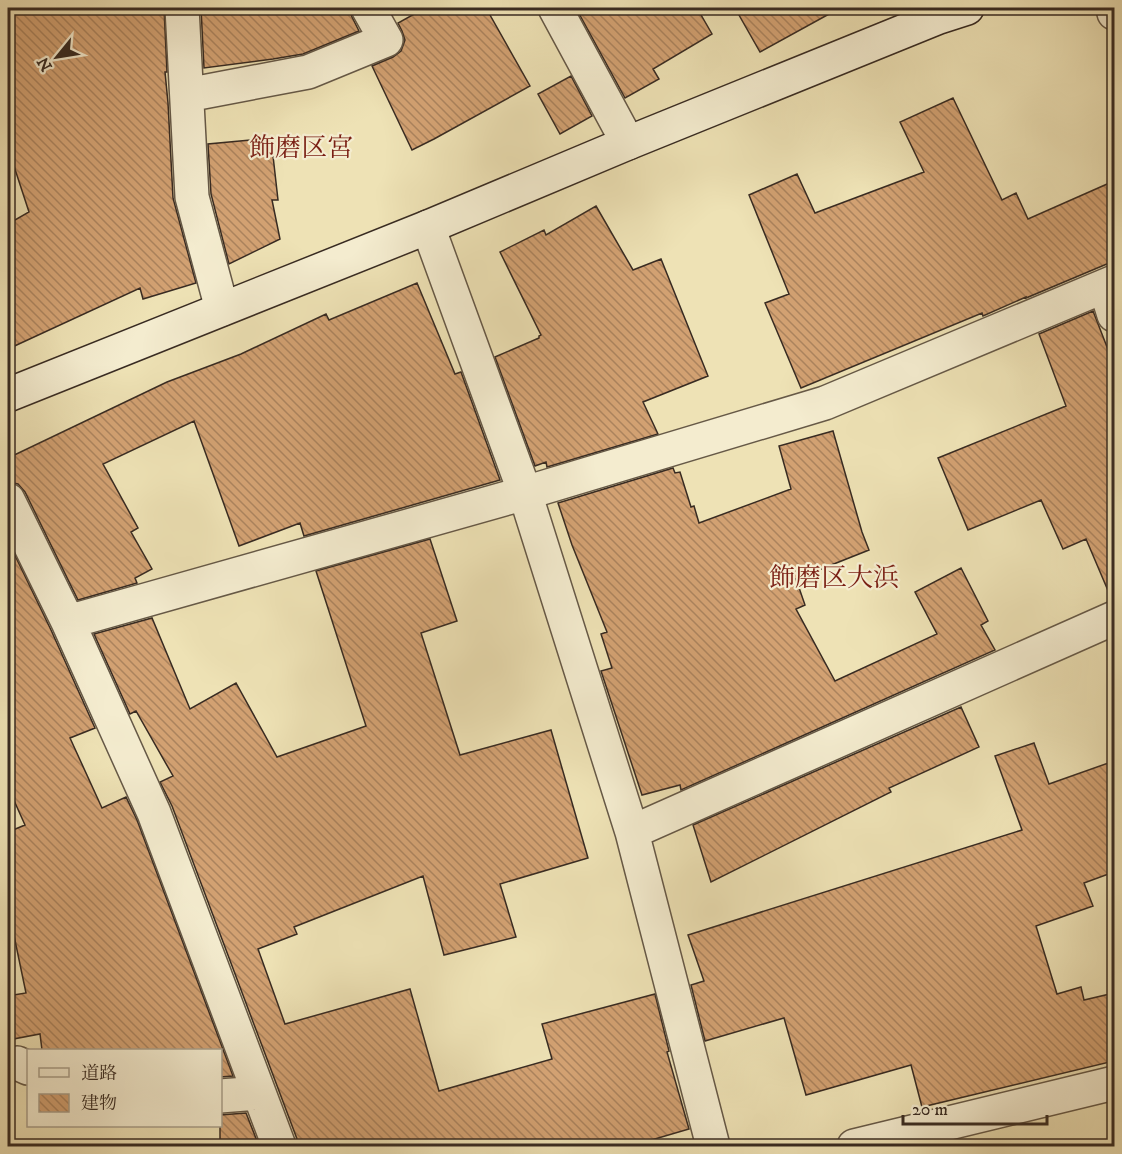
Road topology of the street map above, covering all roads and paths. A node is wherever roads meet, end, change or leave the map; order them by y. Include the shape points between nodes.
1 (182, 8) edge
2 (368, 8) edge
3 (555, 8) edge
4 (967, 8) edge
5 (1113, 8) edge
6 (1114, 13) edge
7 (187, 95) junction
8 (627, 143) junction
9 (428, 227) junction
10 (1111, 295) edge
11 (222, 309) junction
12 (8, 395) edge
13 (525, 492) junction
14 (8, 500) edge
15 (1114, 618) edge
16 (68, 622) junction
17 (632, 832) junction
18 (8, 1065) edge
19 (27, 1068) edge
20 (1114, 1083) edge
21 (259, 1093) junction
22 (222, 1096) edge
23 (279, 1146) edge
24 (713, 1146) edge
25 (854, 1146) edge

1 - 7 street
2 - 7 street via 386,40 308,72
3 - 8 street
4 - 8 street
5 - 6 street
7 - 11 street via 192,197
8 - 9 street
9 - 11 street
9 - 13 street
10 - 13 street via 825,403
11 - 12 street
13 - 16 street
13 - 17 street
14 - 16 street
15 - 17 street
16 - 21 street via 154,813
17 - 24 street
18 - 19 street via 17,1063
20 - 25 street
21 - 22 street
21 - 23 street

